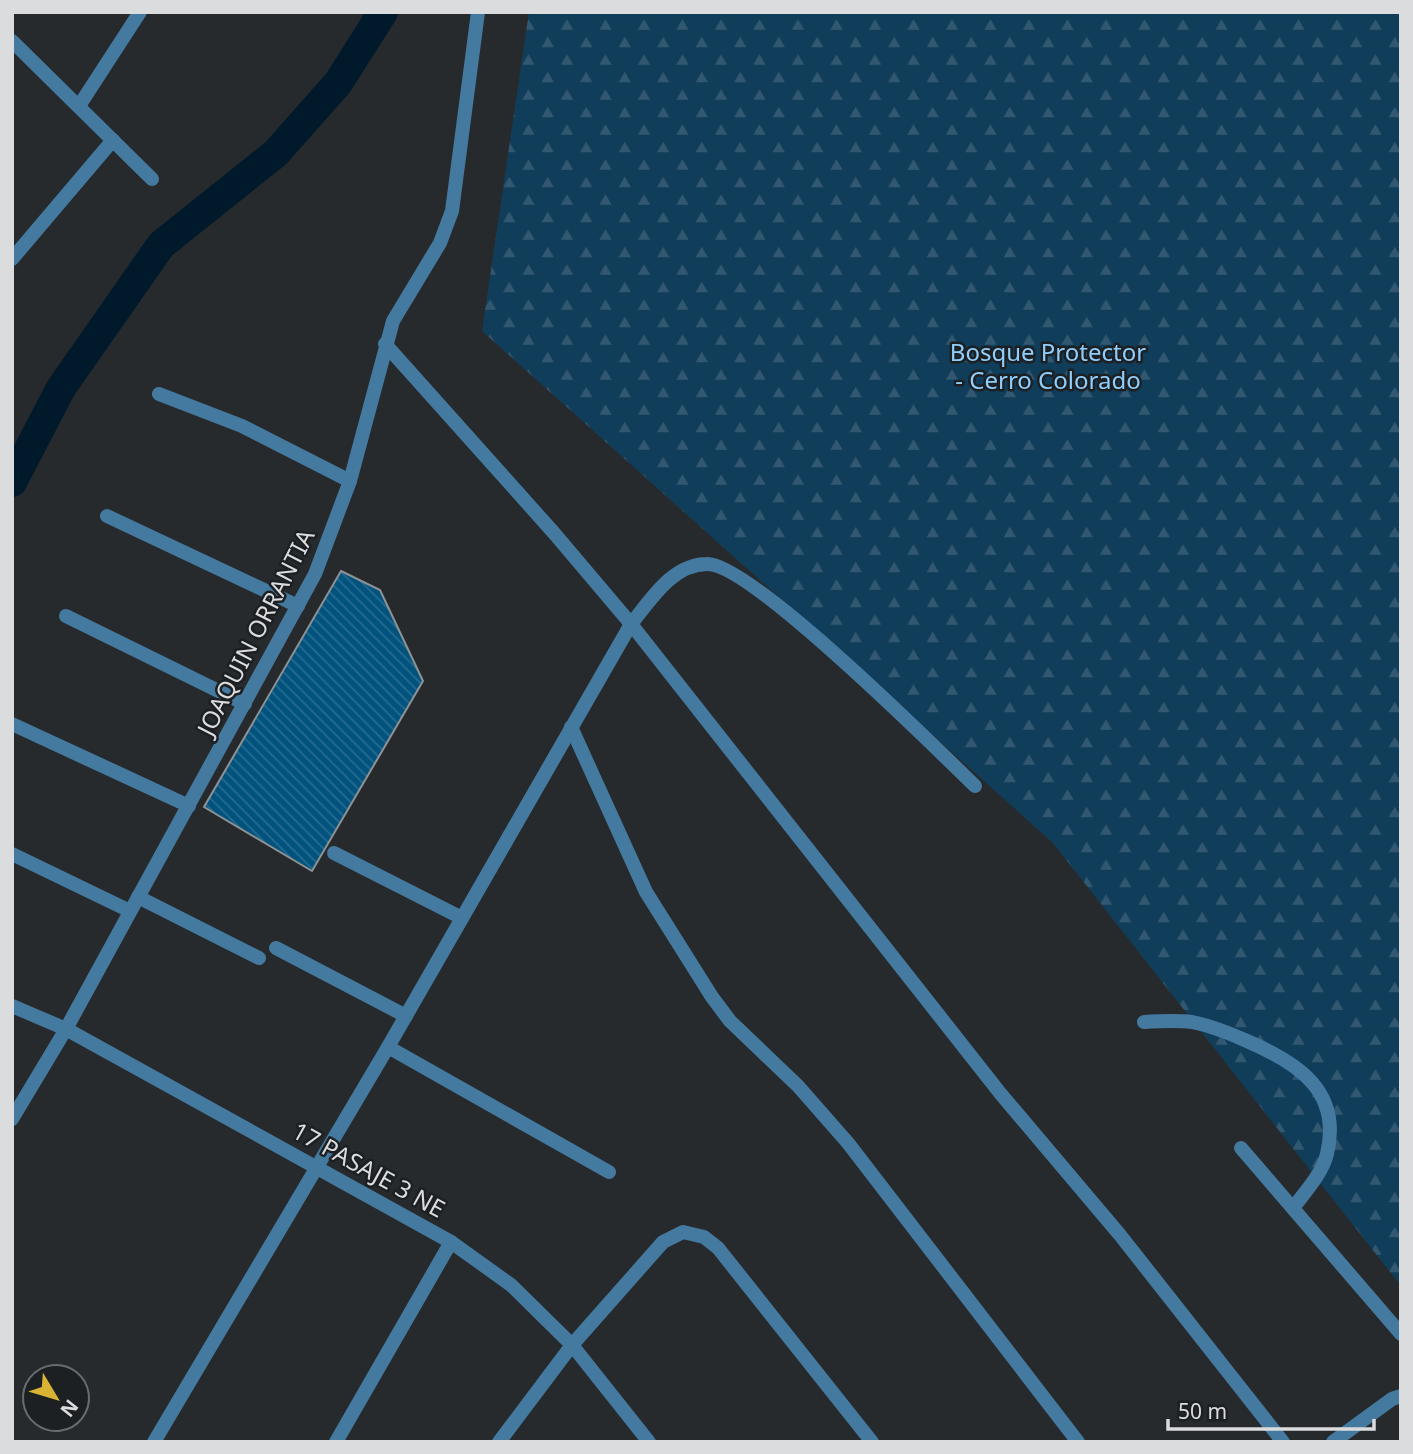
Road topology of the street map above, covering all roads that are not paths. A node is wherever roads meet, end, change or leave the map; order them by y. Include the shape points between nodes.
1 (140, 12) edge
2 (478, 12) edge
3 (13, 43) edge
4 (79, 106) junction
5 (113, 140) junction
6 (152, 179) dead end
7 (12, 260) edge
8 (385, 344) junction
9 (159, 394) dead end
10 (350, 481) junction
11 (107, 516) dead end
12 (298, 606) junction
13 (66, 616) dead end
14 (631, 624) junction
15 (245, 704) junction
16 (12, 724) edge
17 (571, 727) junction
18 (975, 786) dead end
19 (189, 806) junction
20 (334, 853) dead end
21 (12, 854) edge
22 (138, 897) junction
23 (130, 911) junction
24 (462, 918) junction
25 (276, 948) dead end
26 (259, 958) dead end
27 (12, 1006) edge
28 (406, 1016) junction
29 (1143, 1022) dead end
30 (66, 1029) junction
31 (388, 1047) junction
32 (12, 1119) edge
33 (1241, 1148) dead end
34 (318, 1166) junction
35 (609, 1172) dead end
36 (1293, 1208) junction
37 (451, 1242) junction
38 (1401, 1334) edge
39 (572, 1345) junction
40 (1401, 1396) edge
41 (154, 1442) edge
42 (336, 1442) edge
43 (499, 1442) edge
44 (649, 1442) edge
45 (872, 1442) edge
46 (1078, 1442) edge
47 (1283, 1442) edge
48 (1334, 1442) edge

1 - 4 street
2 - 8 street, JOAQUIN ORRANTIA via 452,211 440,243 393,321
3 - 4 street
4 - 5 street
5 - 6 street
5 - 7 street
8 - 10 street, JOAQUIN ORRANTIA
8 - 14 street
9 - 10 street via 242,426
10 - 12 street, JOAQUIN ORRANTIA
11 - 12 street
12 - 15 street, JOAQUIN ORRANTIA
13 - 15 street
14 - 17 street
14 - 18 street via 663,585 685,568 708,563 726,568 886,698
14 - 47 street via 1000,1093 1120,1235
15 - 19 street, JOAQUIN ORRANTIA
16 - 19 street
17 - 24 street
17 - 46 street via 646,892 712,997 848,1143
19 - 22 street, JOAQUIN ORRANTIA
20 - 24 street
21 - 23 street
22 - 23 street, JOAQUIN ORRANTIA
22 - 26 street
23 - 30 street, JOAQUIN ORRANTIA
24 - 28 street
25 - 28 street
27 - 30 street, 17 PASAJE 3 NE
28 - 31 street
29 - 36 street via 1191,1022 1224,1030 1274,1052 1314,1083 1331,1128 1326,1157
30 - 32 street, JOAQUIN ORRANTIA
30 - 34 street, 17 PASAJE 3 NE
31 - 34 street
31 - 35 street
33 - 36 street
34 - 37 street, 17 PASAJE 3 NE
34 - 41 street
36 - 38 street
37 - 39 street, 17 PASAJE 3 NE via 511,1285
37 - 42 street
39 - 43 street
39 - 44 street, 17 PASAJE 3 NE
39 - 45 street via 663,1242 683,1232 704,1237 718,1248
40 - 48 street

